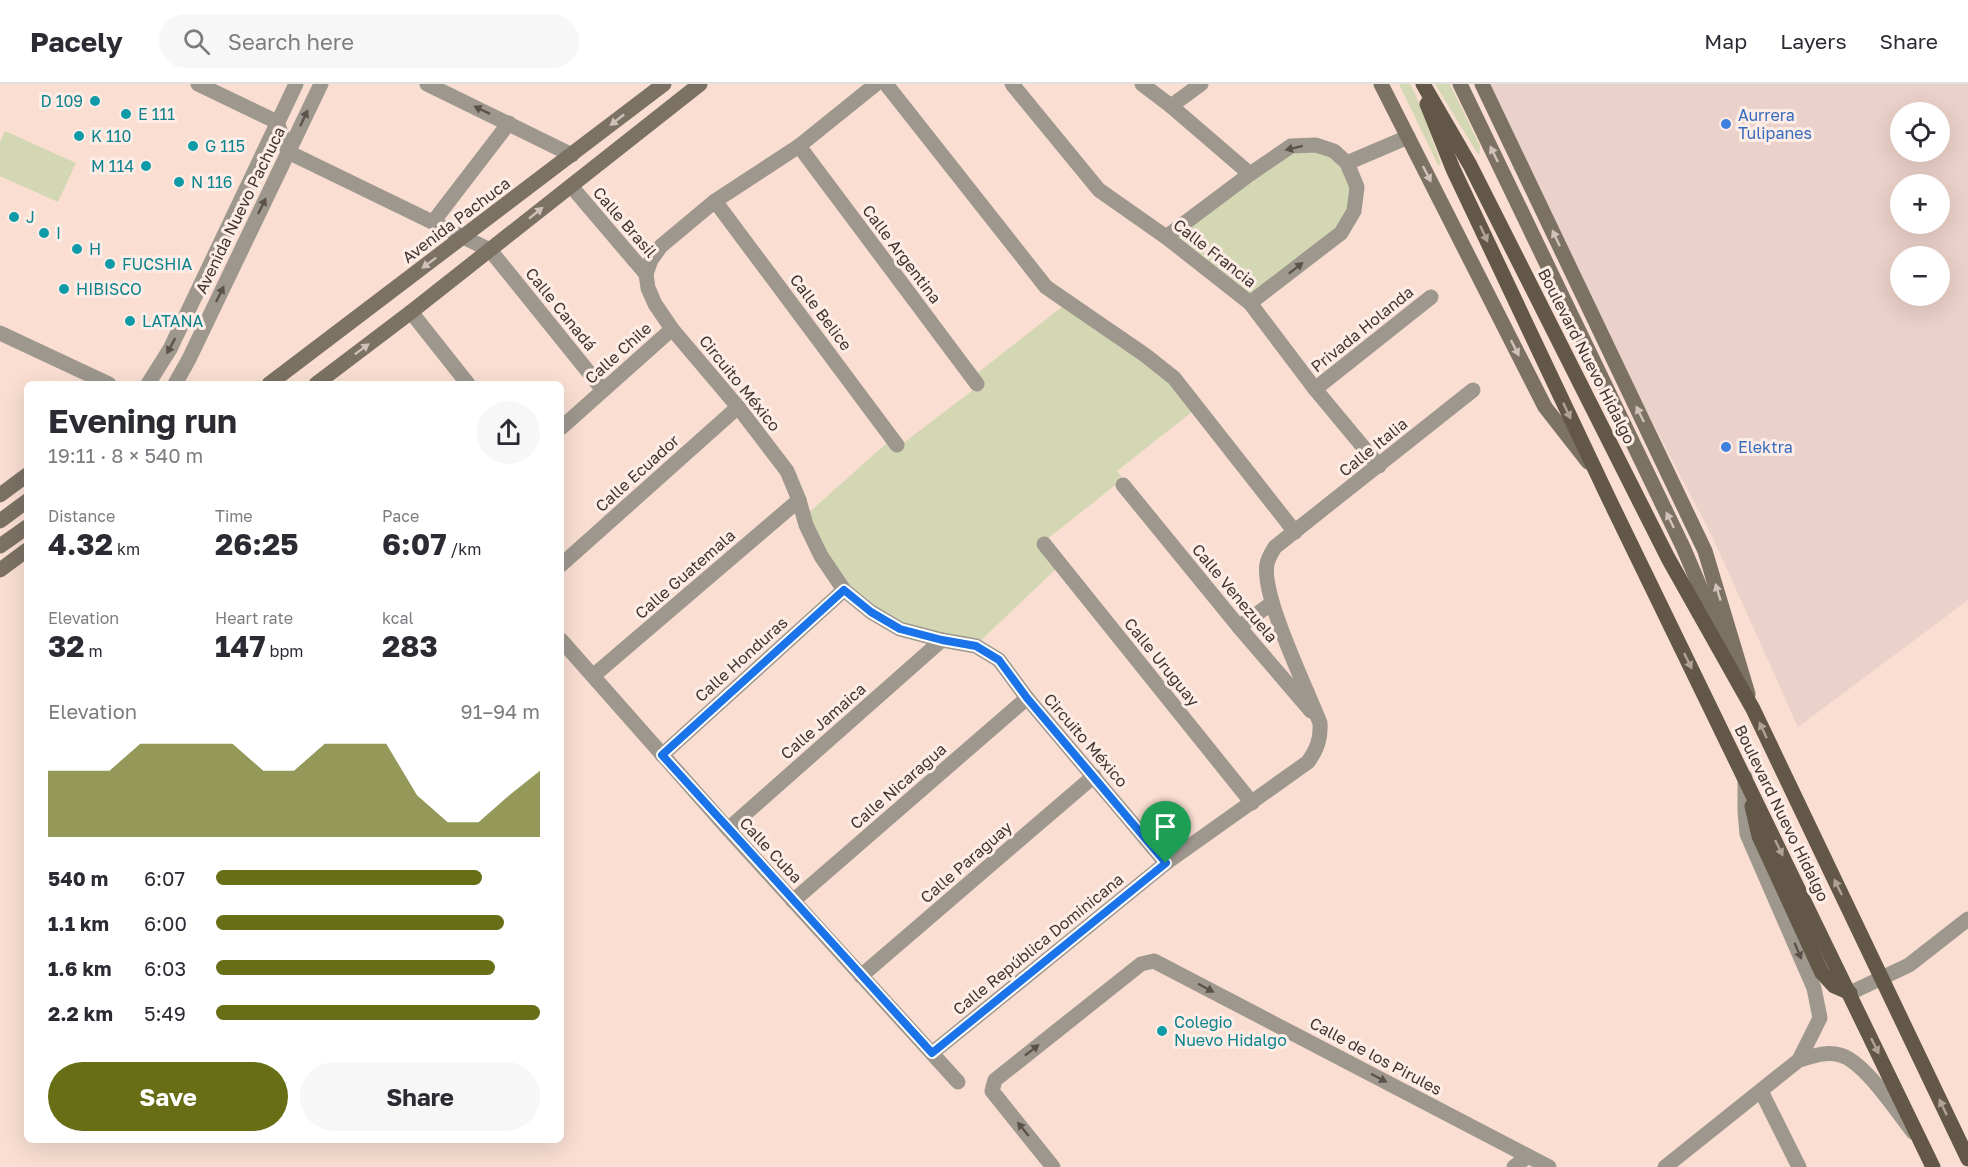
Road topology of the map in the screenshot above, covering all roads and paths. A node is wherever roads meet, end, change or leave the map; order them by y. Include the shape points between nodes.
1 (198, 84) edge
2 (296, 84) edge
3 (321, 84) edge
4 (427, 84) edge
5 (664, 84) edge
6 (700, 84) edge
7 (876, 84) edge
8 (886, 84) edge
9 (1012, 84) edge
10 (1142, 84) edge
11 (1201, 84) edge
12 (1381, 84) edge
13 (1421, 84) edge
14 (1460, 84) edge
15 (1482, 84) edge
16 (1171, 106) junction
17 (277, 122) junction
18 (509, 123) junction
19 (1408, 137) junction
20 (799, 146) junction
21 (288, 152) junction
22 (572, 155) junction
23 (1347, 163) junction
24 (1250, 174) junction
25 (577, 193) dead end
26 (715, 201) junction
27 (434, 222) junction
28 (464, 237) junction
29 (1166, 237) junction
30 (490, 250) junction
31 (646, 274) junction
32 (1431, 297) dead end
33 (1250, 303) junction
34 (411, 312) junction
35 (672, 329) junction
36 (0, 333) edge
37 (103, 381) edge
38 (150, 381) edge
39 (177, 381) edge
40 (273, 381) edge
41 (320, 381) edge
42 (466, 381) edge
43 (977, 384) dead end
44 (1315, 389) junction
45 (603, 390) junction
46 (1473, 390) dead end
47 (738, 407) junction
48 (564, 425) edge
49 (897, 445) dead end
50 (1379, 466) junction
51 (1598, 476) junction
52 (24, 478) edge
53 (1123, 485) dead end
54 (0, 495) edge
55 (800, 500) junction
56 (24, 503) edge
57 (0, 521) edge
58 (24, 529) edge
59 (1295, 532) junction
60 (1044, 544) dead end
61 (0, 546) edge
62 (24, 552) edge
63 (564, 562) edge
64 (0, 570) edge
65 (844, 590) junction
66 (1272, 603) junction
67 (1239, 627) junction
68 (942, 640) junction
69 (564, 643) edge
70 (593, 676) junction
71 (1027, 698) junction
72 (1753, 709) junction
73 (1320, 723) junction
74 (662, 755) junction
75 (1094, 776) junction
76 (1744, 777) junction
77 (1252, 803) junction
78 (728, 829) junction
79 (1166, 863) junction
80 (793, 901) junction
81 (1968, 919) edge
82 (861, 976) junction
83 (1882, 978) junction
84 (1850, 993) junction
85 (932, 1053) junction
86 (1799, 1060) junction
87 (958, 1082) dead end
88 (1761, 1091) junction
89 (1922, 1144) junction
90 (1528, 1156) junction
91 (1968, 1160) edge
92 (1053, 1167) edge
93 (1514, 1167) edge
94 (1549, 1167) edge
95 (1665, 1167) edge
96 (1799, 1167) edge
97 (1933, 1167) edge

1 - 17 street
2 - 17 street, Avenida Nuevo Pachuca
21 -> 3 street, Avenida Nuevo Pachuca
18 -> 4 street
5 -> 22 main road, Avenida Pachuca
30 -> 6 main road
7 - 20 street
8 - 59 street via 1046,286 1174,378
9 - 29 street, Calle Francia via 1099,190
10 - 16 street
11 - 16 street
12 - 19 main road, Boulevard Nuevo Hidalgo
13 -> 51 main road, Boulevard Nuevo Hidalgo via 1452,169
13 - 72 main road, Boulevard Nuevo Hidalgo via 1470,165 1668,558
72 -> 14 main road, Boulevard Nuevo Hidalgo via 1683,547
72 -> 15 main road via 1705,551
16 - 24 street
17 - 21 street
17 -> 38 street, Avenida Nuevo Pachuca via 170,350
18 - 22 street
18 - 27 street
19 - 23 street
19 -> 51 main road, Boulevard Nuevo Hidalgo via 1545,407
20 - 26 street
20 - 43 street, Calle Argentina
21 - 27 street
39 -> 21 street, Avenida Nuevo Pachuca
22 - 28 main road, Avenida Pachuca
23 -> 24 street via 1316,145 1291,146
33 -> 23 street via 1341,233 1354,212 1357,186
24 - 29 street
25 - 31 street, Calle Brasil
26 - 31 street via 661,246
26 - 49 street, Calle Belice
27 - 28 street
28 - 30 street
28 -> 40 main road, Avenida Pachuca
29 - 33 street, Calle Francia
30 - 34 main road
30 - 45 street, Calle Canadá
31 - 35 street, Circuito México via 655,304
32 - 44 street, Privada Holanda
33 - 44 street, Calle Francia
41 -> 34 main road
34 - 42 street
35 - 45 street, Calle Chile
35 - 47 street, Circuito México
36 - 37 street
44 - 50 street, Calle Francia
45 - 48 street, Calle Chile
46 - 50 street, Calle Italia
47 - 55 street, Circuito México via 787,471
47 - 63 street, Calle Ecuador
50 - 59 street, Calle Italia
51 -> 76 main road, Boulevard Nuevo Hidalgo
52 - 54 main road
53 - 67 street, Calle Venezuela
55 - 65 street, Circuito México via 806,525 821,556
55 - 70 street, Calle Guatemala
56 - 57 main road
58 - 61 main road
59 - 66 street via 1275,547 1267,563
60 - 77 street, Calle Uruguay
62 - 64 main road
65 - 68 street, Circuito México via 900,629
65 - 74 street, Calle Honduras
66 - 67 street
66 - 73 street
67 - 73 street, Calle Venezuela
68 - 71 street, Circuito México via 976,646 999,660
68 - 78 street, Calle Jamaica
69 - 70 street, Calle Cuba
70 - 74 street, Calle Cuba
71 - 75 street, Circuito México
71 - 80 street, Calle Nicaragua
83 -> 72 main road, Boulevard Nuevo Hidalgo
73 - 77 street via 1319,742 1308,762
74 - 78 street, Calle Cuba
75 - 79 street, Circuito México
75 - 82 street, Calle Paraguay
76 -> 84 main road, Boulevard Nuevo Hidalgo via 1759,836 1822,973 1834,986
76 -> 86 street via 1747,834 1814,988 1820,1018
77 - 79 street
78 - 80 street, Calle Cuba
79 - 85 street, Calle República Dominicana
80 - 82 street, Calle Cuba
81 - 83 street via 1909,965
82 - 85 street, Calle Cuba
83 - 84 street
91 -> 83 main road, Boulevard Nuevo Hidalgo
84 -> 89 main road
85 - 87 street, Calle Cuba
86 - 88 street
86 - 89 street via 1822,1054 1841,1055 1860,1066
88 - 95 street
88 - 96 street
89 - 97 main road
92 -> 90 street, Calle de los Pirules via 992,1091 995,1080 1142,964 1154,961
90 - 93 street
90 - 94 street, Calle de los Pirules

